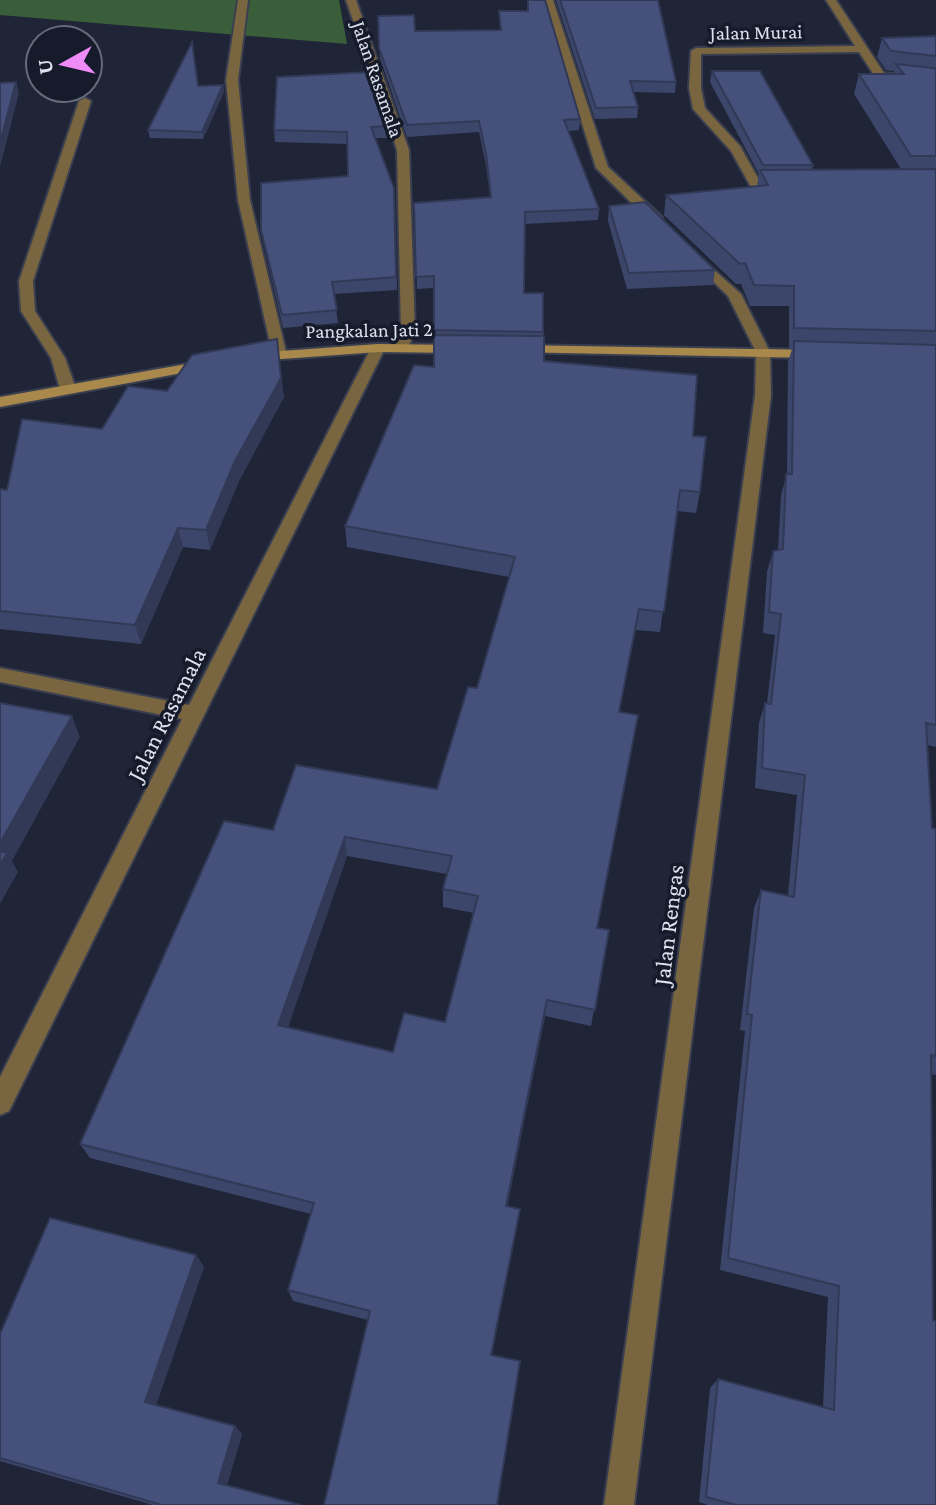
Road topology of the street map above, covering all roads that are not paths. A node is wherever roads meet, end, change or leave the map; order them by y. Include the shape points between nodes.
1 (243, 0) edge
2 (351, 0) edge
3 (548, 0) edge
4 (831, 0) edge
5 (863, 49) junction
6 (936, 88) edge
7 (84, 104) edge
8 (802, 184) edge
9 (668, 231) edge
10 (679, 242) edge
11 (378, 348) junction
12 (401, 348) junction
13 (279, 352) junction
14 (763, 352) junction
15 (826, 354) edge
16 (68, 389) junction
17 (0, 402) edge
18 (0, 675) edge
19 (195, 714) junction
20 (0, 1103) edge
21 (619, 1505) edge

1 - 13 street via 232,80 244,200
2 - 12 street, Jalan Rasamala via 403,150 408,333
3 - 9 street via 602,168
4 - 5 street
5 - 6 street via 880,76 934,81
5 - 8 street, Jalan Murai via 696,51 699,109 736,149 755,184
7 - 16 street via 26,281 28,311 58,358
10 - 14 street via 734,294
11 - 12 street, Pangkalan Jati 2
11 - 13 street, Pangkalan Jati 2
11 - 19 street, Jalan Rasamala
12 - 14 street, Pangkalan Jati 2
13 - 16 street, Pangkalan Jati 2
14 - 15 street, Pangkalan Jati 2
14 - 21 street, Jalan Rengas via 763,395
16 - 17 street, Pangkalan Jati 2
18 - 19 street
19 - 20 street, Jalan Rasamala

